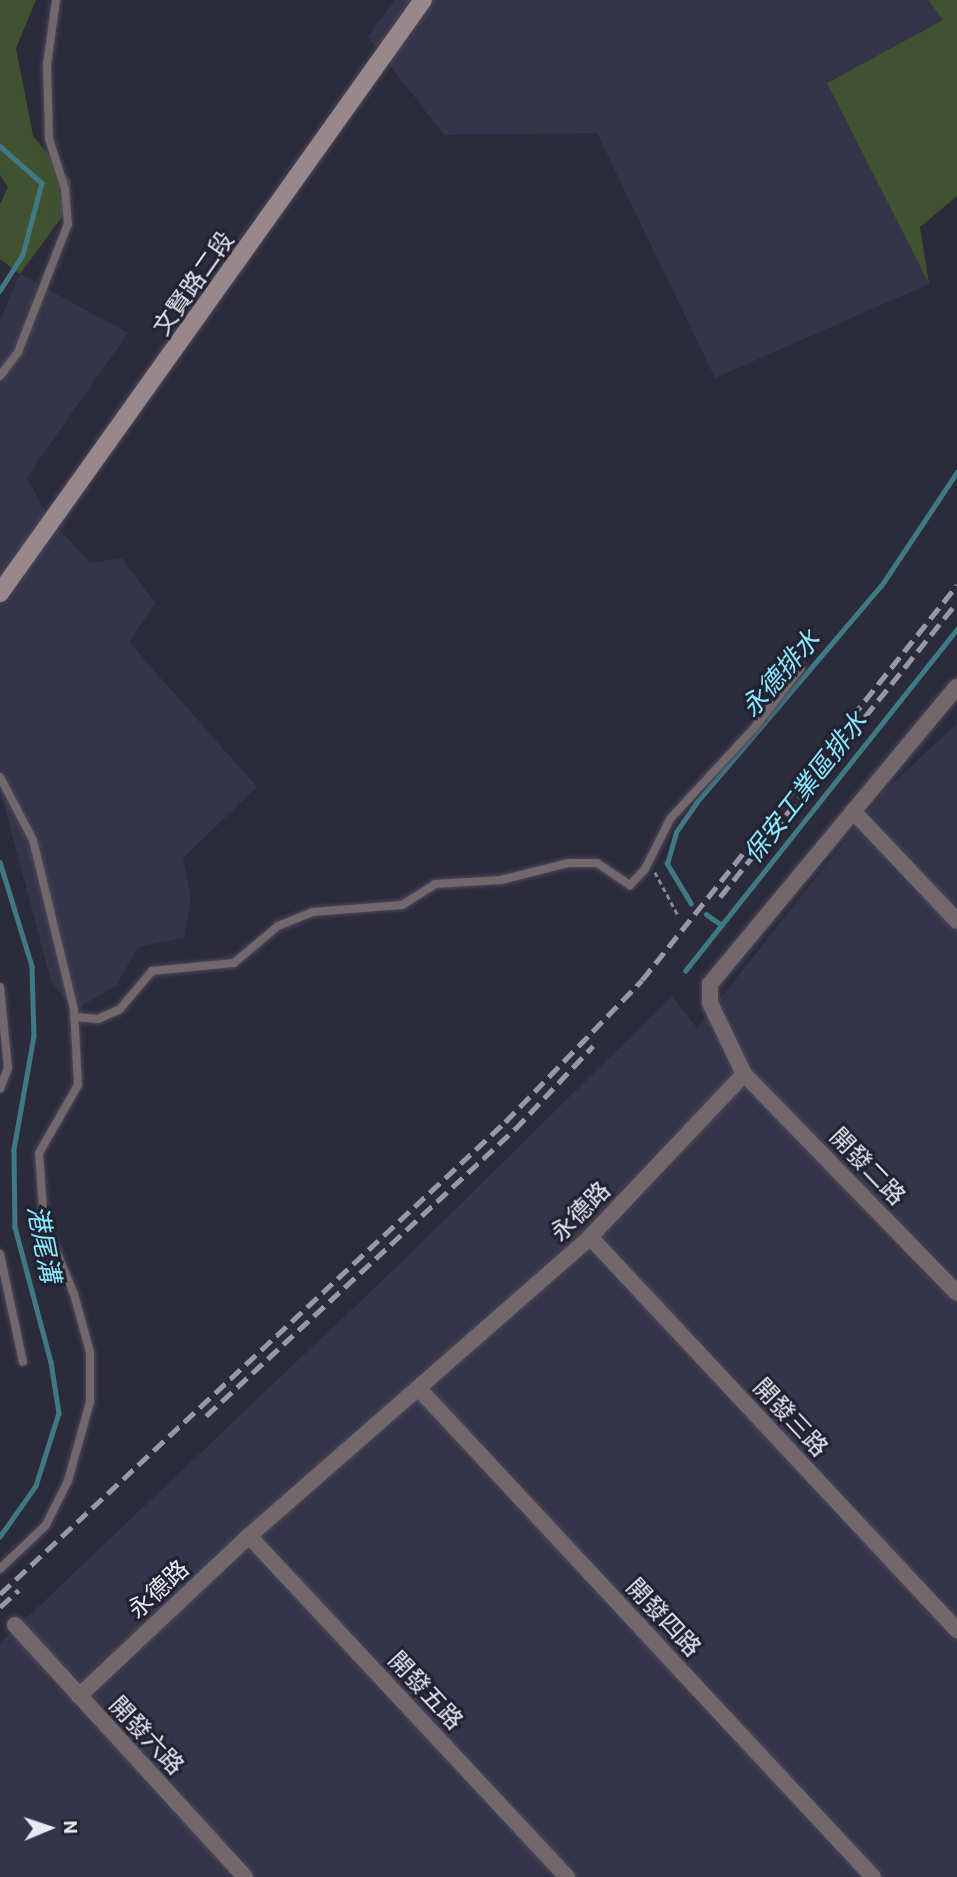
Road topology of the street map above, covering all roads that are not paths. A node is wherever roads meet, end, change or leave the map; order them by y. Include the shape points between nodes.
1 (56, 0) edge
2 (423, 0) edge
3 (0, 376) edge
4 (0, 593) edge
5 (800, 668) dead end
6 (957, 687) edge
7 (0, 777) edge
8 (853, 811) junction
9 (957, 920) edge
10 (0, 987) edge
11 (74, 1017) junction
12 (744, 1074) junction
13 (0, 1089) edge
14 (590, 1237) junction
15 (0, 1254) edge
16 (957, 1293) edge
17 (23, 1362) dead end
18 (420, 1390) junction
19 (249, 1536) junction
20 (0, 1569) edge
21 (15, 1625) dead end
22 (957, 1630) edge
23 (79, 1696) junction
24 (245, 1877) edge
25 (568, 1877) edge
26 (873, 1877) edge

1 - 3 lane via 47,65 48,139 65,189 68,224 18,352
2 - 4 street, 文賢路二段
5 - 11 lane via 754,728 670,819 650,859 630,885 597,863 568,863 501,880 435,884 402,905 312,912 278,926 234,963 152,971 120,1009 98,1019
6 - 8 street
7 - 11 lane via 33,840
8 - 9 street
8 - 12 street via 710,984 710,1003
10 - 13 lane via 8,1068
11 - 20 lane via 78,1085 39,1153 44,1222 74,1294 90,1352 90,1402 68,1481 46,1525
12 - 14 street, 永德路
12 - 16 street, 開發二路
14 - 18 street, 永德路
14 - 22 street, 開發三路
15 - 17 lane
18 - 19 street, 永德路
18 - 26 street, 開發四路
19 - 23 street, 永德路
19 - 25 street, 開發五路
21 - 23 street, 開發六路
23 - 24 street, 開發六路

